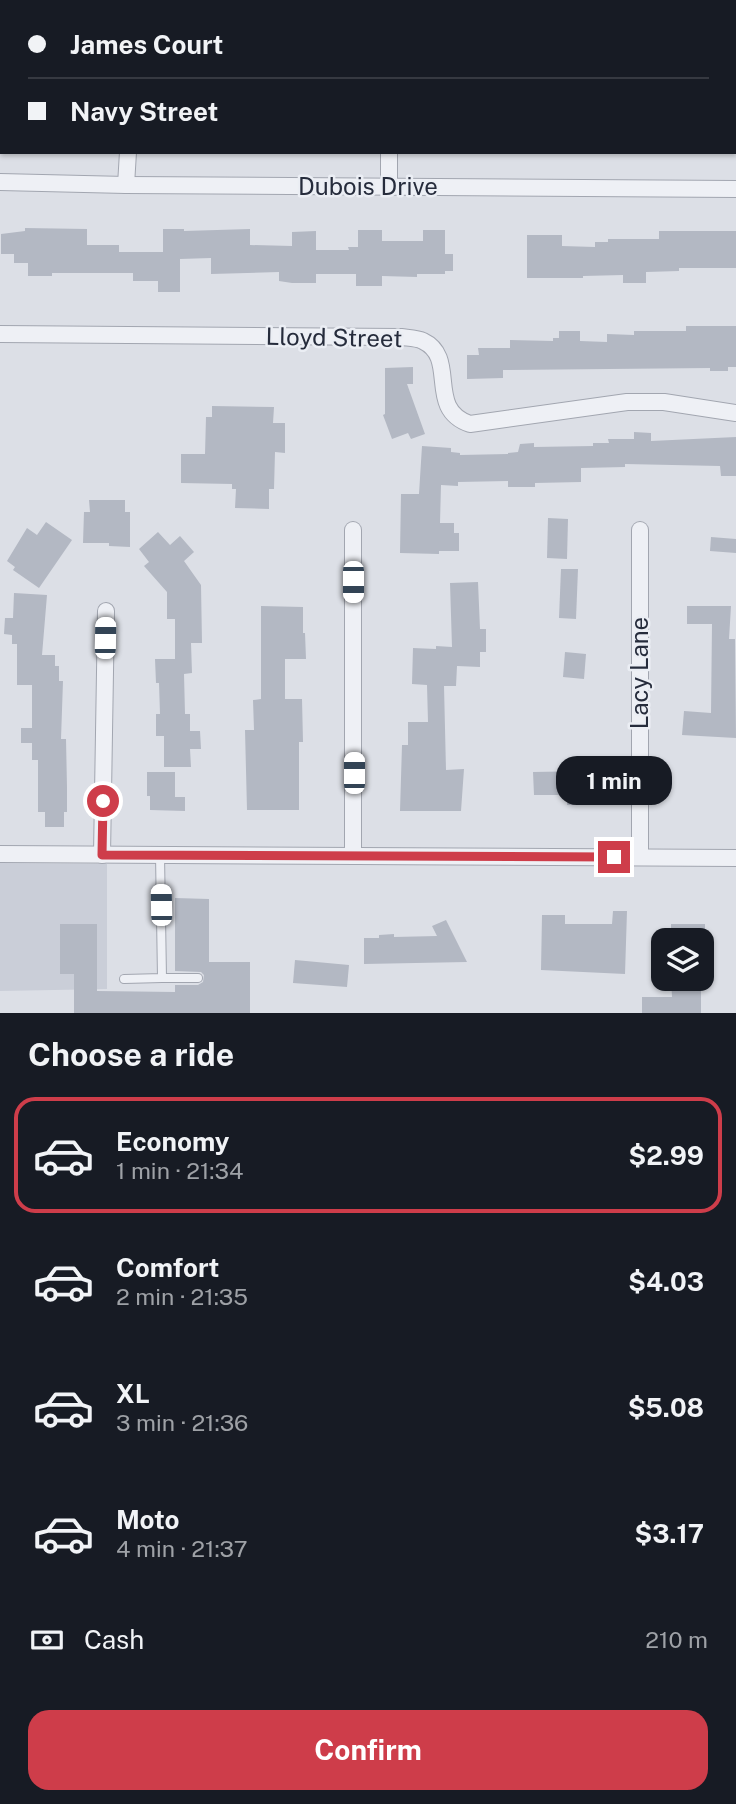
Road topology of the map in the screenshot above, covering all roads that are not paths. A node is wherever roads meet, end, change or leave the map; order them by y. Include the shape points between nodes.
1 (128, 154) edge
2 (389, 154) edge
3 (0, 182) edge
4 (127, 185) junction
5 (389, 187) junction
6 (736, 189) edge
7 (0, 334) edge
8 (736, 413) edge
9 (352, 530) dead end
10 (640, 530) dead end
11 (106, 611) dead end
12 (0, 854) edge
13 (102, 855) junction
14 (160, 855) junction
15 (353, 856) junction
16 (640, 857) junction
17 (736, 858) edge
18 (162, 978) junction
19 (198, 978) dead end
20 (124, 979) dead end

1 - 4 street
2 - 5 street
3 - 4 street, Dubois Drive
4 - 5 street, Dubois Drive
5 - 6 street, Dubois Drive
7 - 8 street, Lloyd Street via 401,337 422,340 432,347 442,363 449,411 470,424 627,402 664,402
9 - 15 street
10 - 16 street, Lacy Lane
11 - 13 street
12 - 13 street
13 - 14 street
14 - 15 street
14 - 18 lane
15 - 16 street
16 - 17 street
18 - 19 lane
18 - 20 lane

